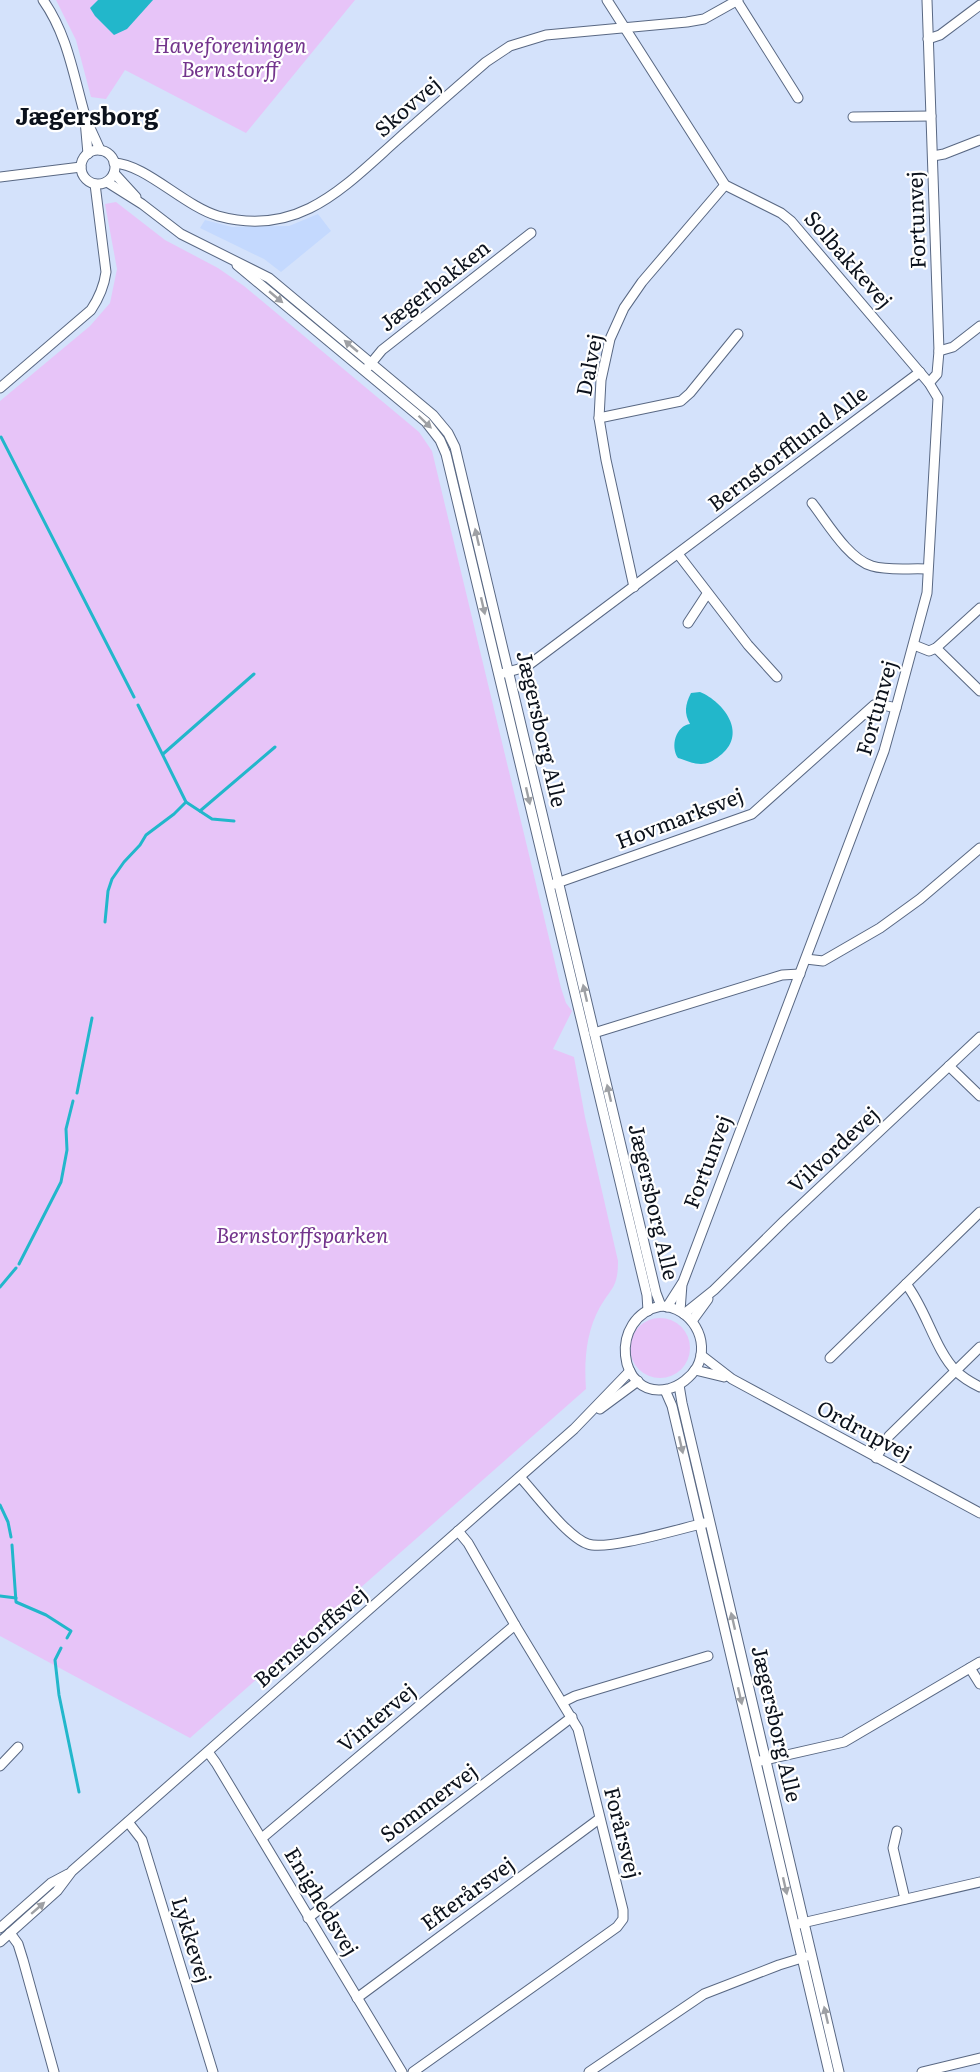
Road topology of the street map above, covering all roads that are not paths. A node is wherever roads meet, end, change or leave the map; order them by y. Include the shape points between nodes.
1 (42, 0) edge
2 (607, 0) edge
3 (927, 0) edge
4 (738, 1) edge
5 (980, 5) edge
6 (624, 28) junction
7 (928, 39) junction
8 (798, 98) dead end
9 (85, 115) junction
10 (931, 116) junction
11 (854, 117) dead end
12 (980, 140) edge
13 (100, 150) junction
14 (88, 154) junction
15 (933, 156) junction
16 (114, 163) junction
17 (81, 167) junction
18 (114, 173) junction
19 (0, 177) edge
20 (107, 182) junction
21 (95, 184) junction
22 (725, 184) junction
23 (142, 204) junction
24 (531, 233) dead end
25 (231, 259) junction
26 (980, 326) edge
27 (738, 334) dead end
28 (939, 351) junction
29 (371, 363) junction
30 (364, 371) junction
31 (920, 372) junction
32 (929, 383) junction
33 (0, 388) edge
34 (599, 418) junction
35 (812, 503) dead end
36 (678, 554) junction
37 (927, 568) junction
38 (634, 587) junction
39 (707, 594) junction
40 (980, 608) edge
41 (688, 623) dead end
42 (914, 645) junction
43 (936, 648) junction
44 (504, 673) junction
45 (777, 677) dead end
46 (980, 691) edge
47 (896, 708) junction
48 (980, 849) edge
49 (554, 884) junction
50 (806, 959) junction
51 (800, 974) junction
52 (594, 1033) junction
53 (980, 1037) edge
54 (949, 1066) junction
55 (980, 1096) edge
56 (980, 1212) edge
57 (682, 1282) junction
58 (906, 1284) junction
59 (714, 1290) junction
60 (664, 1306) junction
61 (648, 1311) junction
62 (682, 1312) junction
63 (692, 1321) junction
64 (980, 1347) edge
65 (701, 1355) junction
66 (830, 1358) dead end
67 (695, 1370) junction
68 (630, 1371) junction
69 (956, 1371) junction
70 (732, 1379) junction
71 (638, 1381) junction
72 (680, 1385) junction
73 (980, 1387) edge
74 (664, 1389) junction
75 (574, 1429) junction
76 (876, 1458) junction
77 (520, 1477) junction
78 (980, 1513) edge
79 (705, 1523) junction
80 (458, 1531) junction
81 (515, 1625) junction
82 (688, 1651) dead end
83 (708, 1656) dead end
84 (691, 1661) junction
85 (980, 1662) edge
86 (970, 1668) junction
87 (980, 1684) edge
88 (563, 1702) junction
89 (572, 1718) junction
90 (18, 1747) dead end
91 (208, 1752) junction
92 (761, 1761) junction
93 (0, 1766) edge
94 (599, 1819) junction
95 (128, 1822) junction
96 (897, 1831) dead end
97 (262, 1838) junction
98 (72, 1871) junction
99 (980, 1882) edge
100 (905, 1899) junction
101 (309, 1918) junction
102 (799, 1924) junction
103 (1, 1926) edge
104 (10, 1933) junction
105 (0, 1942) edge
106 (807, 1957) junction
107 (357, 1998) junction
108 (980, 2058) edge
109 (54, 2072) edge
110 (213, 2072) edge
111 (402, 2072) edge
112 (413, 2072) edge
113 (589, 2072) edge
114 (828, 2072) edge
115 (839, 2072) edge
116 (922, 2072) edge

1 - 9 street via 67,47
2 - 6 street, Solbakkevej
3 - 7 street, Fortunvej
4 - 6 street, Skovvej via 704,19
4 - 8 street
5 - 7 street via 940,35
6 - 16 street, Skovvej via 546,35 503,50 343,188 324,202 282,218 249,220 216,215 187,202 129,165
6 - 22 street, Solbakkevej
7 - 10 street, Fortunvej
9 - 13 street
9 - 14 street
10 - 11 street
10 - 15 street, Fortunvej
12 - 15 street
13 - 14 street
13 - 16 street
14 - 17 street
15 - 28 street, Fortunvej
16 - 18 street
17 - 19 street
17 - 21 street via 86,179
18 - 20 street
18 - 23 street, Jægersborg Alle
20 - 21 street
20 - 23 street, Jægersborg Alle
21 - 33 street via 106,272 99,298 91,310
22 - 31 street, Solbakkevej via 791,221
22 - 34 street, Dalvej via 624,308 610,339 601,380
23 - 25 street, Jægersborg Alle via 181,234
24 - 29 street, Jægerbakken via 382,350
29 -> 25 street, Jægersborg Alle via 269,278
25 -> 30 street, Jægersborg Alle
26 - 28 street via 952,347
27 - 34 street via 681,401
28 - 32 street, Fortunvej via 937,374
29 - 30 street, Jægerbakken
44 -> 29 street, Jægersborg Alle via 455,447 433,415
30 -> 44 street, Jægersborg Alle via 426,422 444,447
31 - 32 street, Solbakkevej
31 - 36 street, Bernstorfflund Alle
32 - 37 street, Fortunvej via 938,398
34 - 38 street, Dalvej
35 - 37 street via 864,564
36 - 38 street, Bernstorfflund Alle
36 - 39 street
37 - 42 street, Fortunvej via 927,593
38 - 44 street, Bernstorfflund Alle via 526,668
39 - 41 street
39 - 45 street
40 - 43 street
42 - 43 street via 929,651
42 - 47 street, Fortunvej
43 - 46 street
44 - 49 street, Jægersborg Alle
47 - 49 street, Hovmarksvej via 874,705 752,814
47 - 50 street, Fortunvej via 884,751
48 - 50 street via 880,928 823,961
52 -> 49 street, Jægersborg Alle
49 - 61 street, Jægersborg Alle
50 - 51 street, Fortunvej
51 - 52 street via 782,975
51 - 57 street, Fortunvej
60 -> 52 street, Jægersborg Alle via 656,1293
53 - 54 street, Vilvordevej
54 - 55 street
54 - 59 street, Vilvordevej
56 - 58 street
57 - 60 street, Fortunvej
57 - 62 street, Fortunvej
58 - 66 street
58 - 69 street
59 - 62 street, Vilvordevej
59 - 63 street, Vilvordevej
60 - 61 street
60 - 62 street
61 - 68 street via 626,1337 625,1356
62 - 63 street
63 - 65 street via 700,1337
64 - 69 street
65 - 67 street
65 - 70 street, Ordrupvej
67 - 70 street, Ordrupvej
67 - 72 street
68 - 71 street
68 - 75 street, Bernstorffsvej
69 - 73 street
69 - 76 street via 889,1436
70 - 76 street, Ordrupvej
71 - 74 street via 652,1389
71 - 75 street, Bernstorffsvej
72 - 74 street
72 - 79 street, Jægersborg Alle
74 -> 79 street, Jægersborg Alle
75 - 77 street, Bernstorffsvej
76 - 78 street, Ordrupvej
77 - 79 street via 572,1534 589,1544 606,1546
77 - 80 street, Bernstorffsvej
79 - 92 street, Jægersborg Alle
80 - 81 street, Forårsvej
80 - 91 street, Bernstorffsvej
81 - 88 street, Forårsvej
81 - 97 street, Vintervej
82 - 84 street
83 - 84 street
84 - 88 street
85 - 86 street
86 - 87 street
86 - 92 street via 844,1742
88 - 89 street, Forårsvej
89 - 94 street, Forårsvej
89 - 101 street, Sommervej
90 - 93 street
91 - 95 street, Bernstorffsvej
91 - 97 street, Enighedsvej
92 - 102 street, Jægersborg Alle
94 - 107 street, Efterårsvej
94 - 112 street, Forårsvej via 623,1910 617,1927
95 - 98 street, Bernstorffsvej
95 - 110 street, Lykkevej via 142,1840
96 - 100 street via 893,1848
97 - 101 street, Enighedsvej
98 - 103 street, Bernstorffsvej via 51,1883
104 -> 98 street, Bernstorffsvej via 57,1892
99 - 100 street
100 - 102 street
101 - 107 street, Enighedsvej
102 - 106 street, Jægersborg Alle
104 - 105 street, Bernstorffsvej
104 - 109 street via 18,1944
106 - 113 street via 704,1994
106 - 114 street, Jægersborg Alle
115 -> 106 street, Jægersborg Alle
107 - 111 street, Enighedsvej
108 - 116 street

